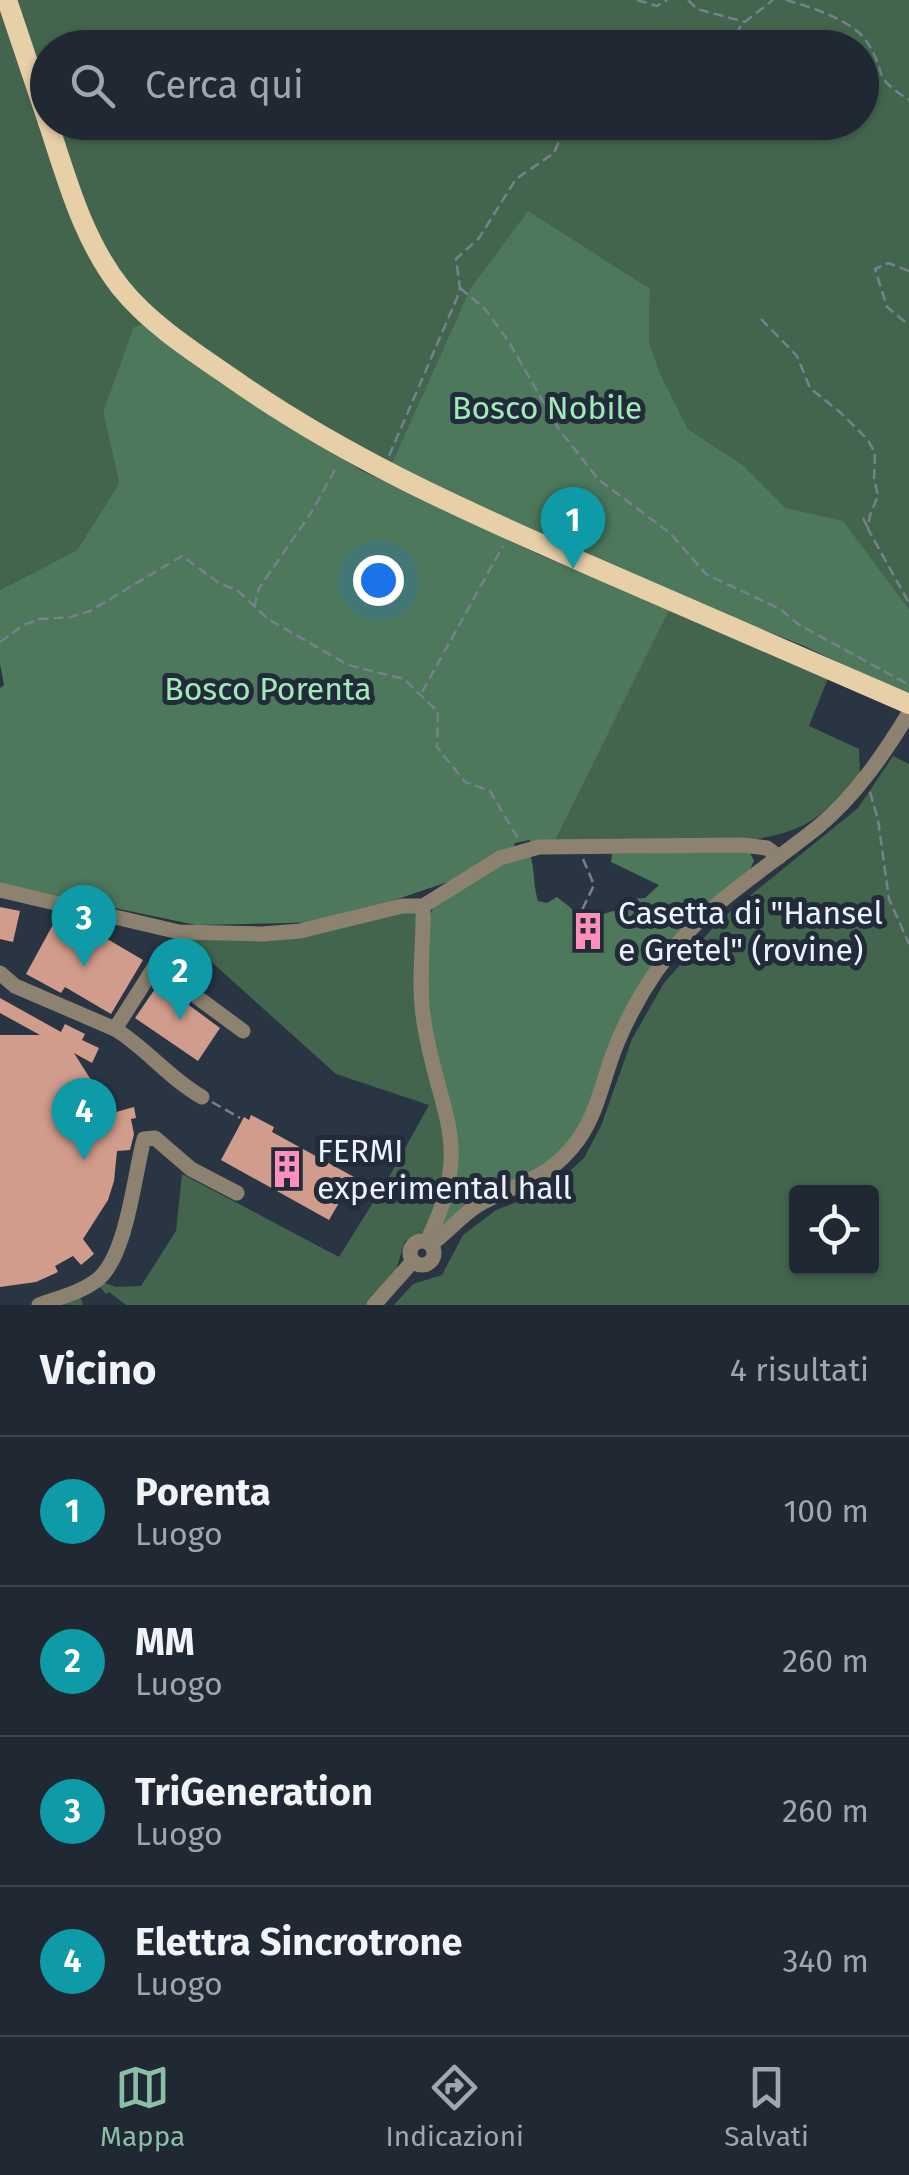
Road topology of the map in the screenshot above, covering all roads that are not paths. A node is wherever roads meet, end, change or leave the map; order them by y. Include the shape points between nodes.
1 (7, 0) edge
2 (30, 68) edge
3 (54, 140) edge
4 (909, 704) edge
5 (909, 713) edge
6 (779, 857) junction
7 (0, 890) edge
8 (423, 906) junction
9 (0, 974) edge
10 (115, 1029) junction
11 (243, 1031) dead end
12 (202, 1096) road end
13 (237, 1193) dead end
14 (429, 1243) junction
15 (39, 1305) edge
16 (374, 1305) edge

1 - 2 main road
3 - 4 main road via 92,244 132,300 207,362 382,471
5 - 6 street via 865,778
6 - 8 street via 756,846 524,850
6 - 14 street via 672,951 635,1006 592,1116 570,1151 540,1176 473,1208
7 - 8 street via 204,934 300,931
8 - 14 street via 421,998 452,1146 448,1190
9 - 10 street
10 - 11 street via 155,966
10 - 12 street
13 - 15 street via 192,1169 156,1138 144,1139 107,1270 78,1292
14 - 16 street via 410,1248 413,1261

